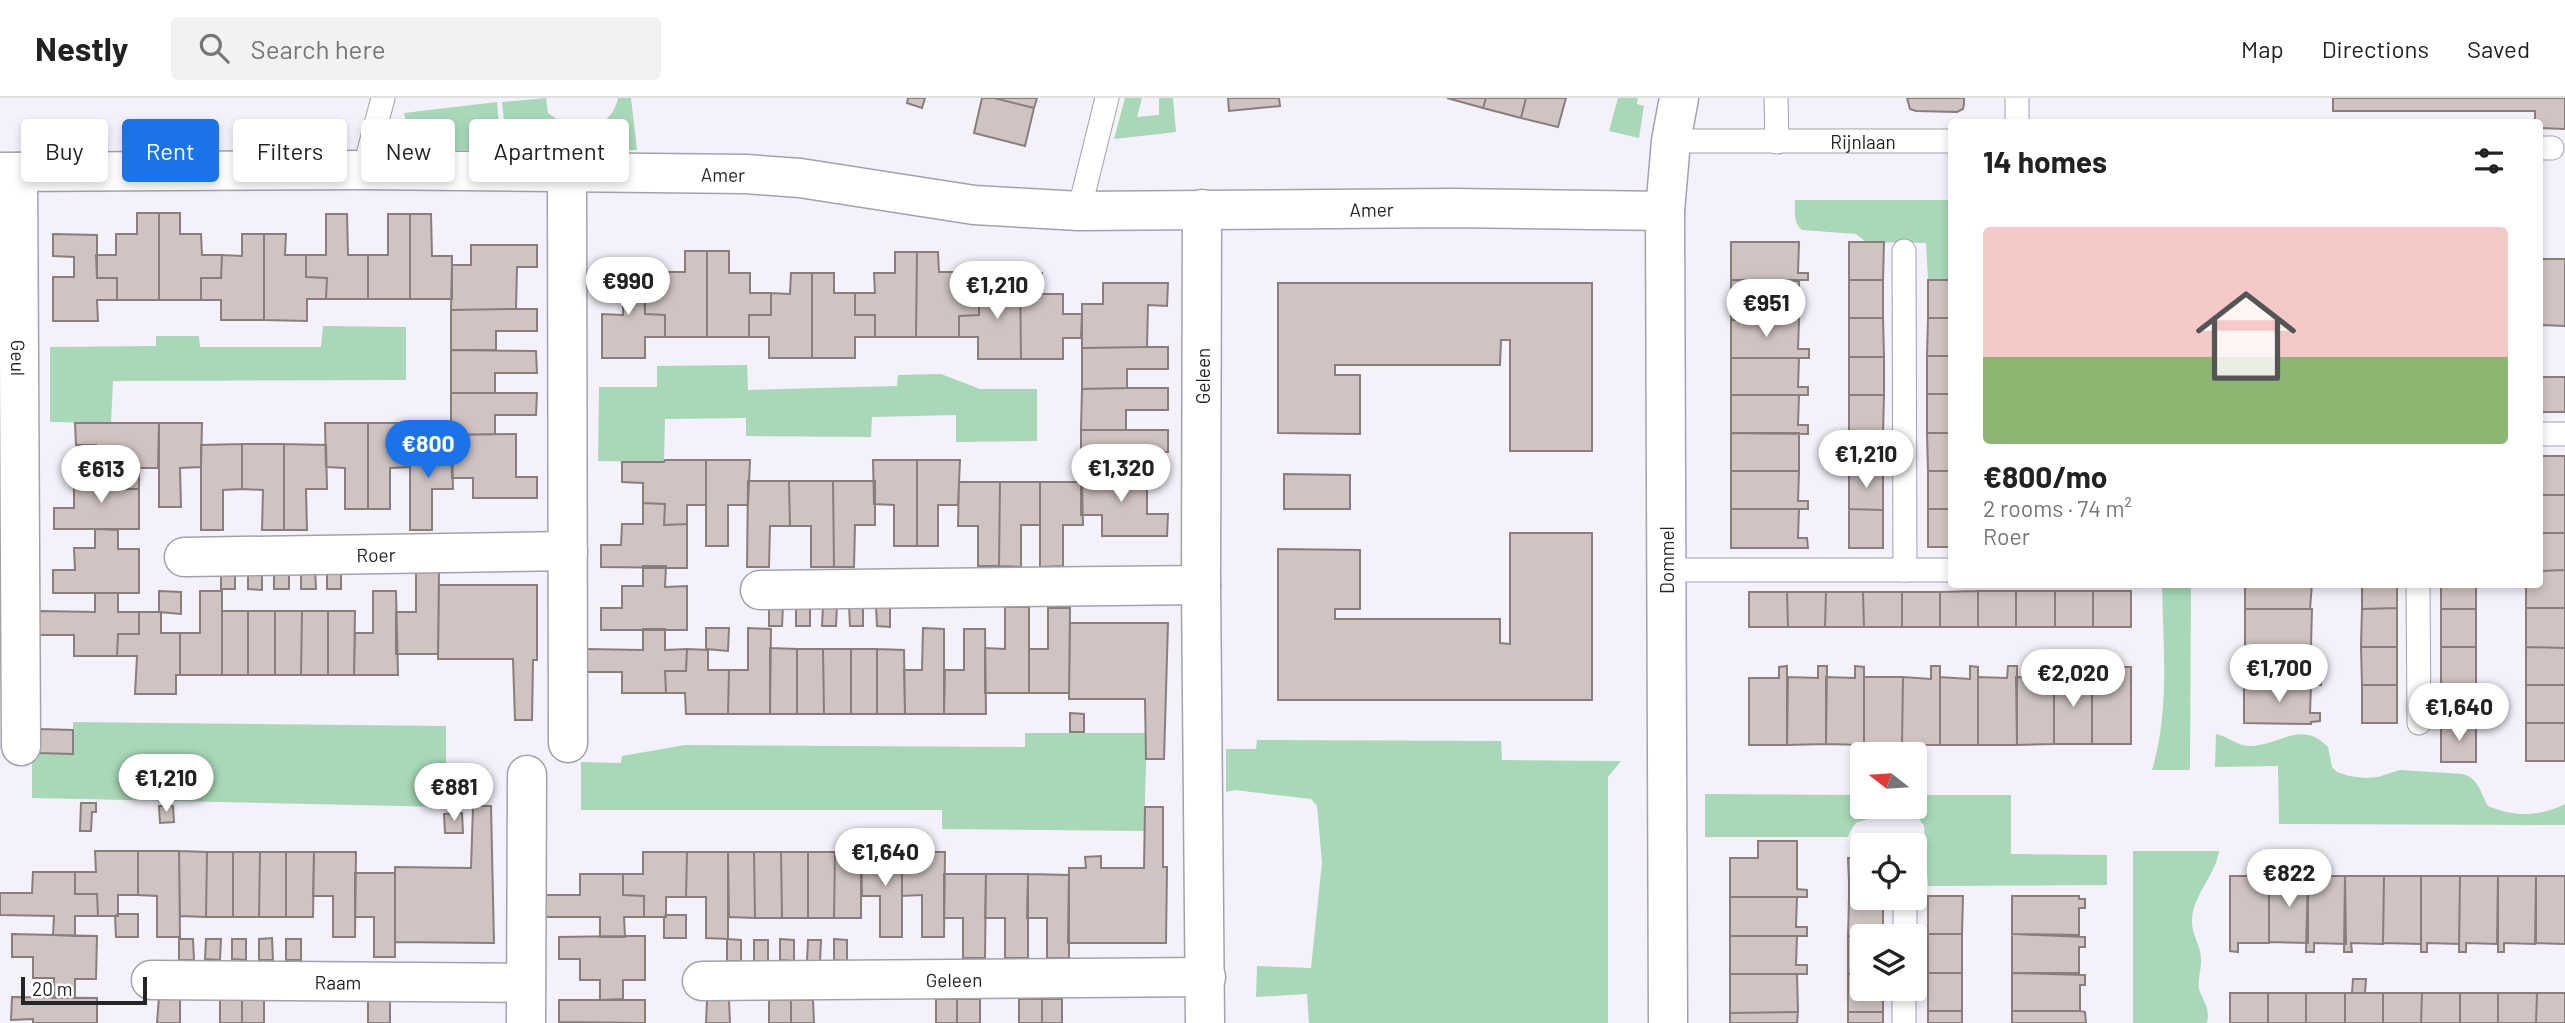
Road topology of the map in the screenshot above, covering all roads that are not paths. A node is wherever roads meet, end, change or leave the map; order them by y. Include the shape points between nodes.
1 (383, 98) edge
2 (1107, 98) edge
3 (1679, 98) edge
4 (1776, 98) edge
5 (2017, 98) edge
6 (377, 119) edge
7 (2017, 119) edge
8 (1671, 141) junction
9 (1948, 141) edge
10 (1777, 142) junction
11 (361, 170) edge
12 (9, 172) edge
13 (629, 173) edge
14 (566, 182) edge
15 (1202, 209) junction
16 (1079, 211) junction
17 (1665, 211) junction
18 (1904, 250) dead end
19 (2543, 434) edge
20 (2565, 434) edge
21 (10, 545) edge
22 (568, 551) junction
23 (184, 557) dead end
24 (1666, 570) junction
25 (1905, 570) junction
26 (1948, 570) edge
27 (1201, 585) junction
28 (2418, 588) edge
29 (760, 590) dead end
30 (2418, 723) dead end
31 (568, 743) dead end
32 (20, 746) dead end
33 (527, 775) dead end
34 (1206, 977) junction
35 (151, 980) dead end
36 (702, 981) dead end
37 (526, 983) junction
38 (1904, 1001) edge
39 (526, 1023) edge
40 (1205, 1023) edge
41 (1668, 1023) edge
42 (1904, 1023) edge

1 - 6 lane
2 - 16 lane
3 - 8 street, Dommel
4 - 10 lane
5 - 7 lane
8 - 10 lane, Rijnlaan
8 - 17 street, Dommel
9 - 10 lane, Rijnlaan
11 - 12 street, Amer
12 - 21 street, Geul
13 - 16 street, Amer via 800,178 974,205
14 - 22 street
15 - 16 street, Amer
15 - 17 street, Amer
15 - 27 street, Geleen
17 - 24 street, Dommel
18 - 25 lane
19 - 20 lane
21 - 32 street, Geul
22 - 23 street, Roer
22 - 31 street
24 - 25 lane
24 - 41 street, Dommel
25 - 26 lane
27 - 29 street
27 - 34 street, Geleen
28 - 30 lane
33 - 37 street
34 - 36 street, Geleen
34 - 40 street, Geleen
35 - 37 street, Raam
37 - 39 street
38 - 42 lane

